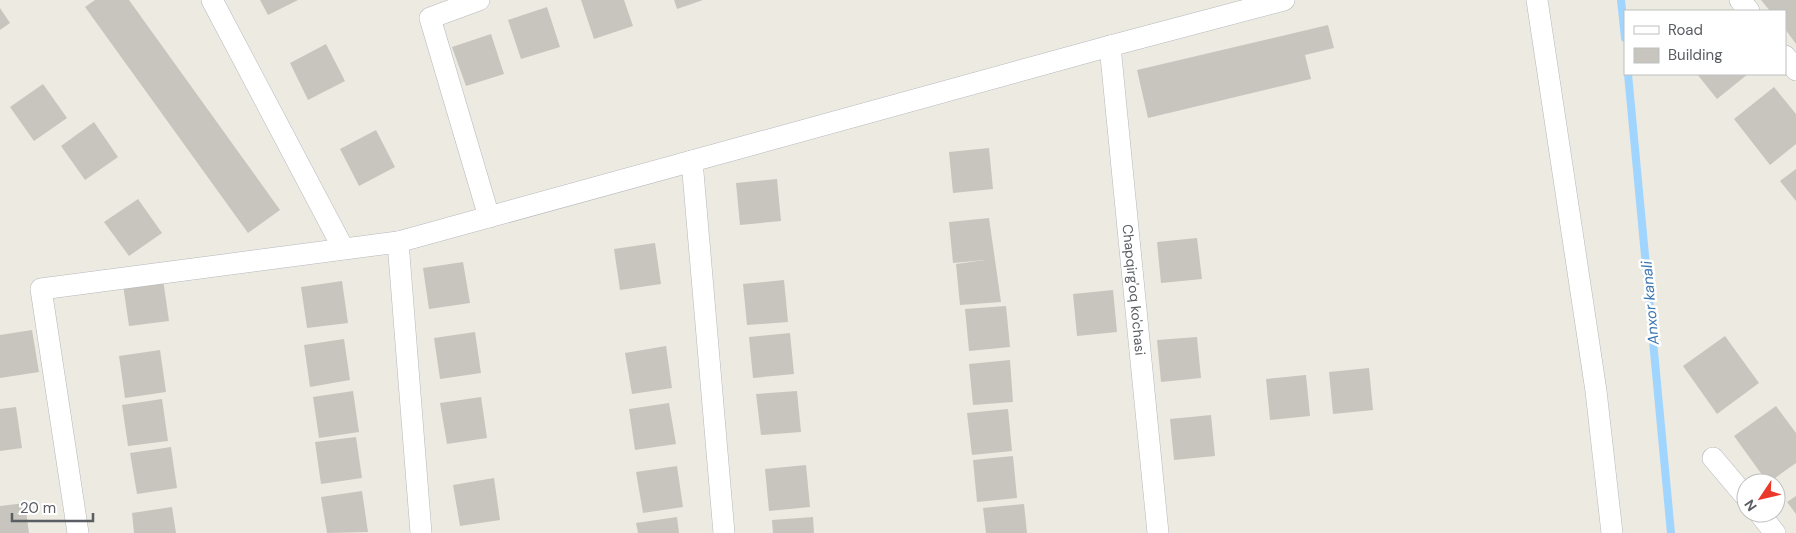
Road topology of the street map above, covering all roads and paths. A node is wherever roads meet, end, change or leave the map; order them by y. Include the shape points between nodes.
1 (212, 0) edge
2 (479, 0) edge
3 (1284, 0) edge
4 (1537, 0) edge
5 (1740, 0) edge
6 (1748, 10) edge
7 (1110, 46) junction
8 (1786, 57) edge
9 (1796, 70) edge
10 (692, 161) junction
11 (489, 216) junction
12 (398, 242) junction
13 (343, 248) junction
14 (1713, 458) dead end
15 (1736, 485) edge
16 (1767, 523) edge
17 (78, 533) edge
18 (421, 533) edge
19 (724, 533) edge
20 (1158, 533) edge
21 (1612, 533) edge
22 (1775, 533) edge

1 - 13 street
2 - 11 street via 430,18
3 - 7 street
4 - 21 street via 1596,392
5 - 6 street
7 - 10 street
7 - 20 street, Chapqirg'oq ko'chasi
8 - 9 street
10 - 11 street
10 - 19 street
11 - 12 street
12 - 13 street
12 - 18 street
13 - 17 street via 40,289
14 - 15 street
16 - 22 street

